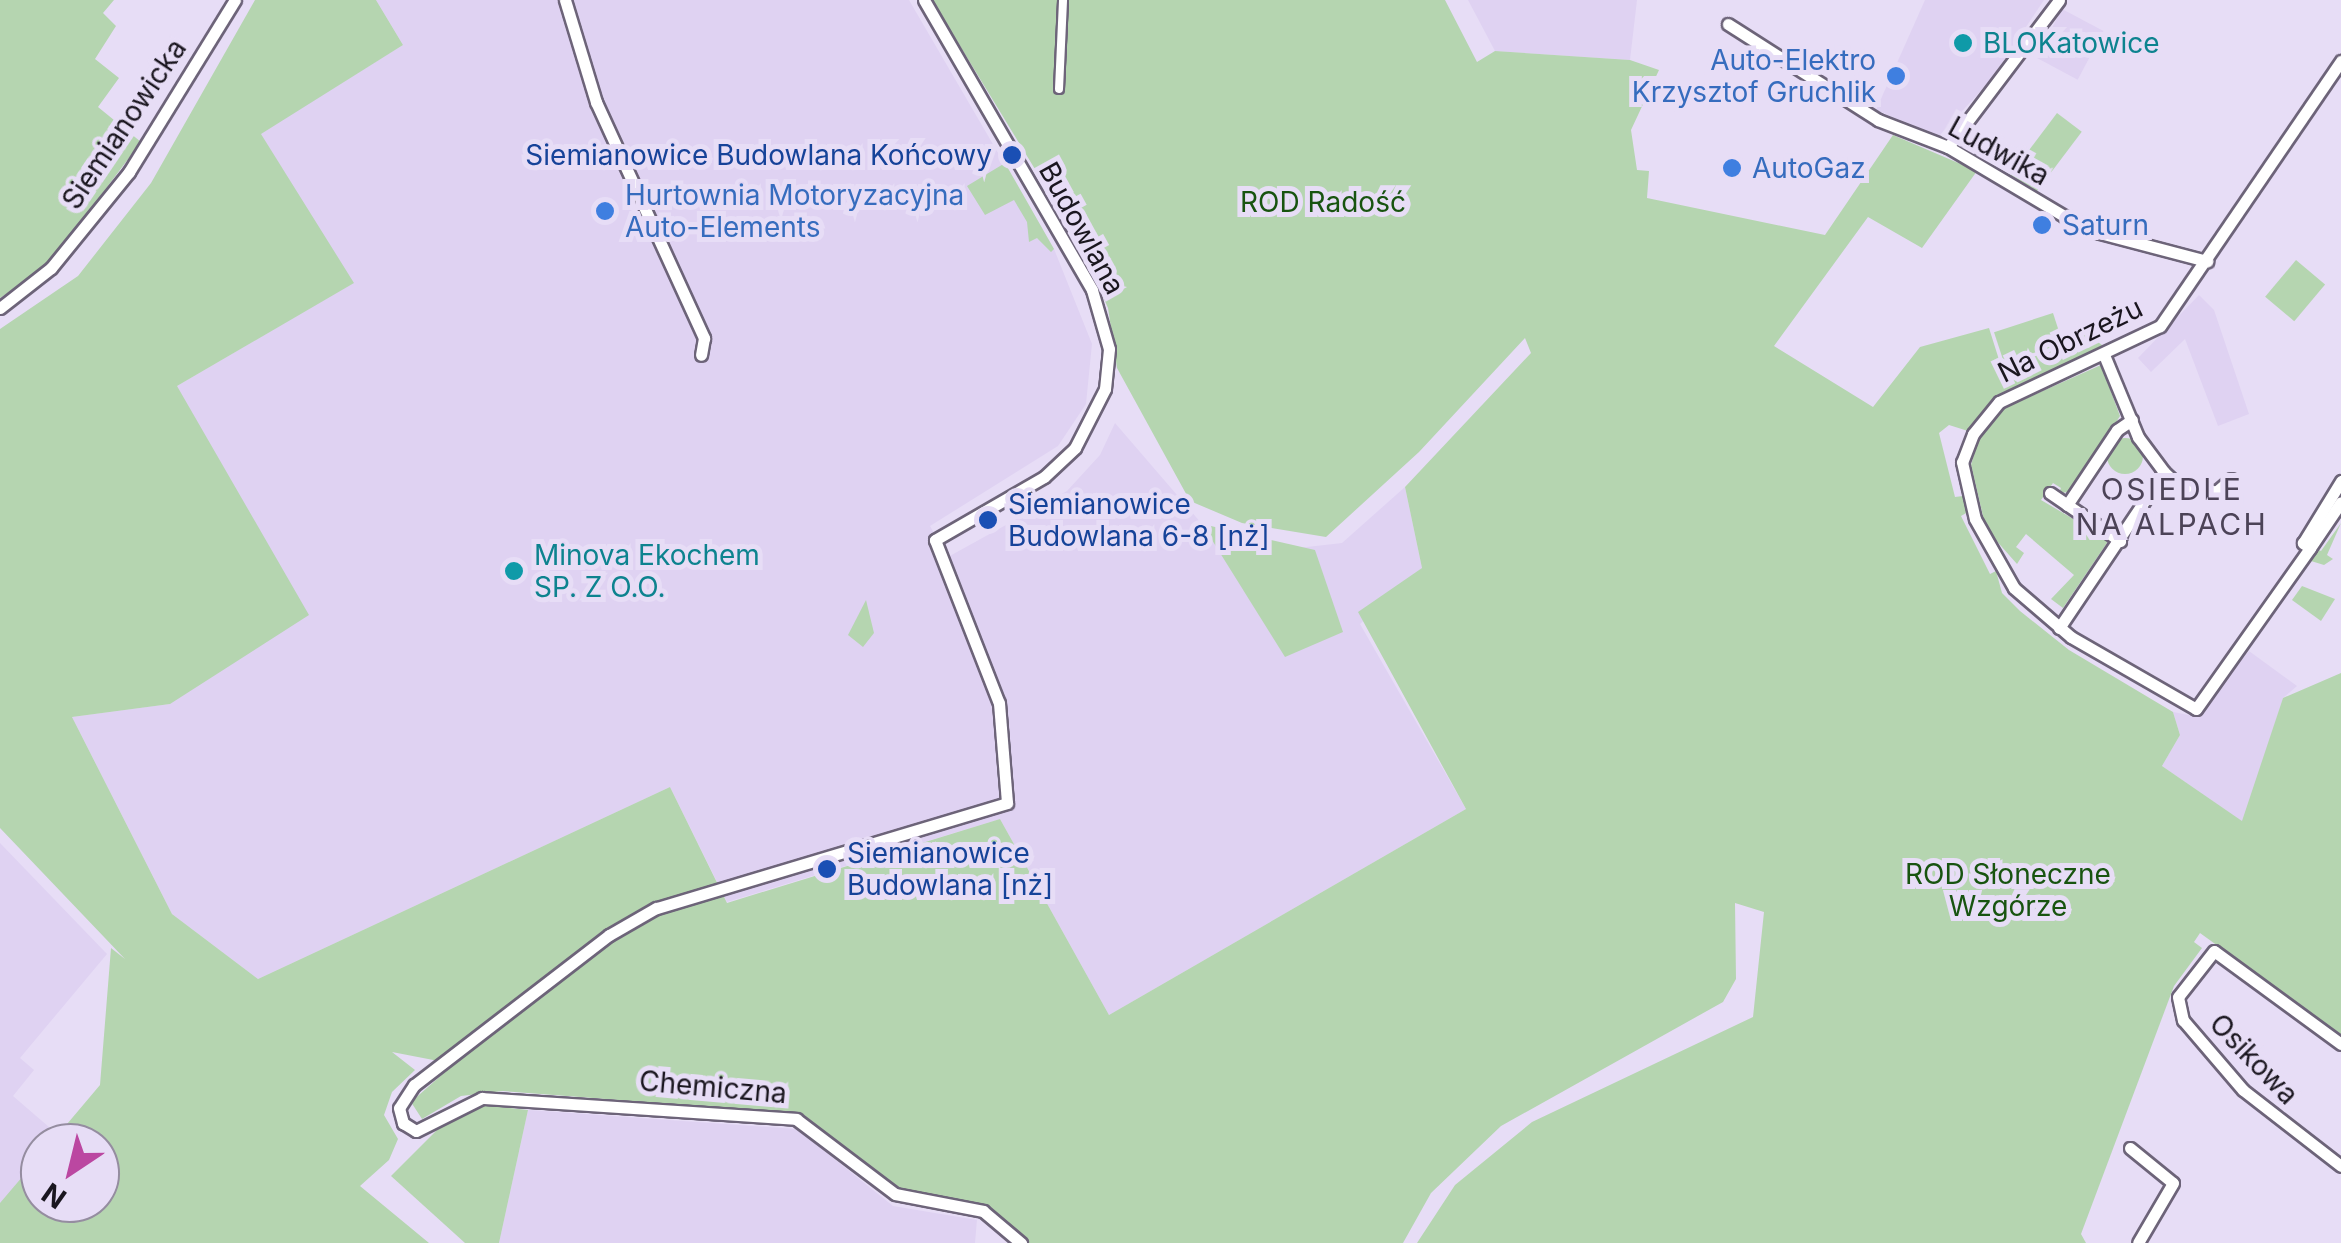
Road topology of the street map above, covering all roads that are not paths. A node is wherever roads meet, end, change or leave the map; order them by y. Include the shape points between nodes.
1 (234, 0) edge
2 (565, 0) edge
3 (924, 0) edge
4 (1062, 0) edge
5 (2059, 0) edge
6 (1728, 24) dead end
7 (2341, 61) edge
8 (1059, 88) dead end
9 (1948, 147) junction
10 (2207, 261) junction
11 (0, 308) edge
12 (2104, 354) junction
13 (701, 355) dead end
14 (2132, 420) junction
15 (2164, 472) junction
16 (2232, 478) dead end
17 (2340, 484) edge
18 (2050, 493) dead end
19 (2341, 502) edge
20 (2067, 505) junction
21 (2120, 540) junction
22 (2310, 548) junction
23 (2059, 628) junction
24 (2341, 1044) edge
25 (404, 1095) joint
26 (2130, 1148) dead end
27 (2341, 1166) edge
28 (1020, 1243) edge
29 (2138, 1243) edge

1 - 11 street, Siemianowicka via 129,172 51,268
2 - 13 street via 596,102 704,338
3 - 25 street, Budowlana via 1092,290 1109,350 1105,390 1076,448 1044,477 935,540 999,703 1007,803 656,908 609,935
4 - 8 street
5 - 9 street
6 - 9 street, Ludwika via 1878,120
7 - 10 street
9 - 10 street, Ludwika via 2100,234
10 - 12 street, Na Obrzeżu via 2160,326
12 - 14 street
12 - 23 street, Na Obrzeżu via 1999,402 1973,434 1962,462 1975,519 1998,567
14 - 15 street
14 - 20 street via 2117,430
15 - 16 street via 2178,485 2216,492
15 - 21 street
17 - 22 street via 2303,542
18 - 20 street
19 - 22 street
20 - 21 street
21 - 23 street
22 - 23 street, Na Obrzeżu via 2201,705 2191,708
24 - 27 street, Osikowa via 2214,951 2178,997 2183,1020 2243,1090
25 - 28 street, Chemiczna via 400,1116 416,1131 482,1098 796,1120 895,1194 983,1211
26 - 29 street via 2173,1183

